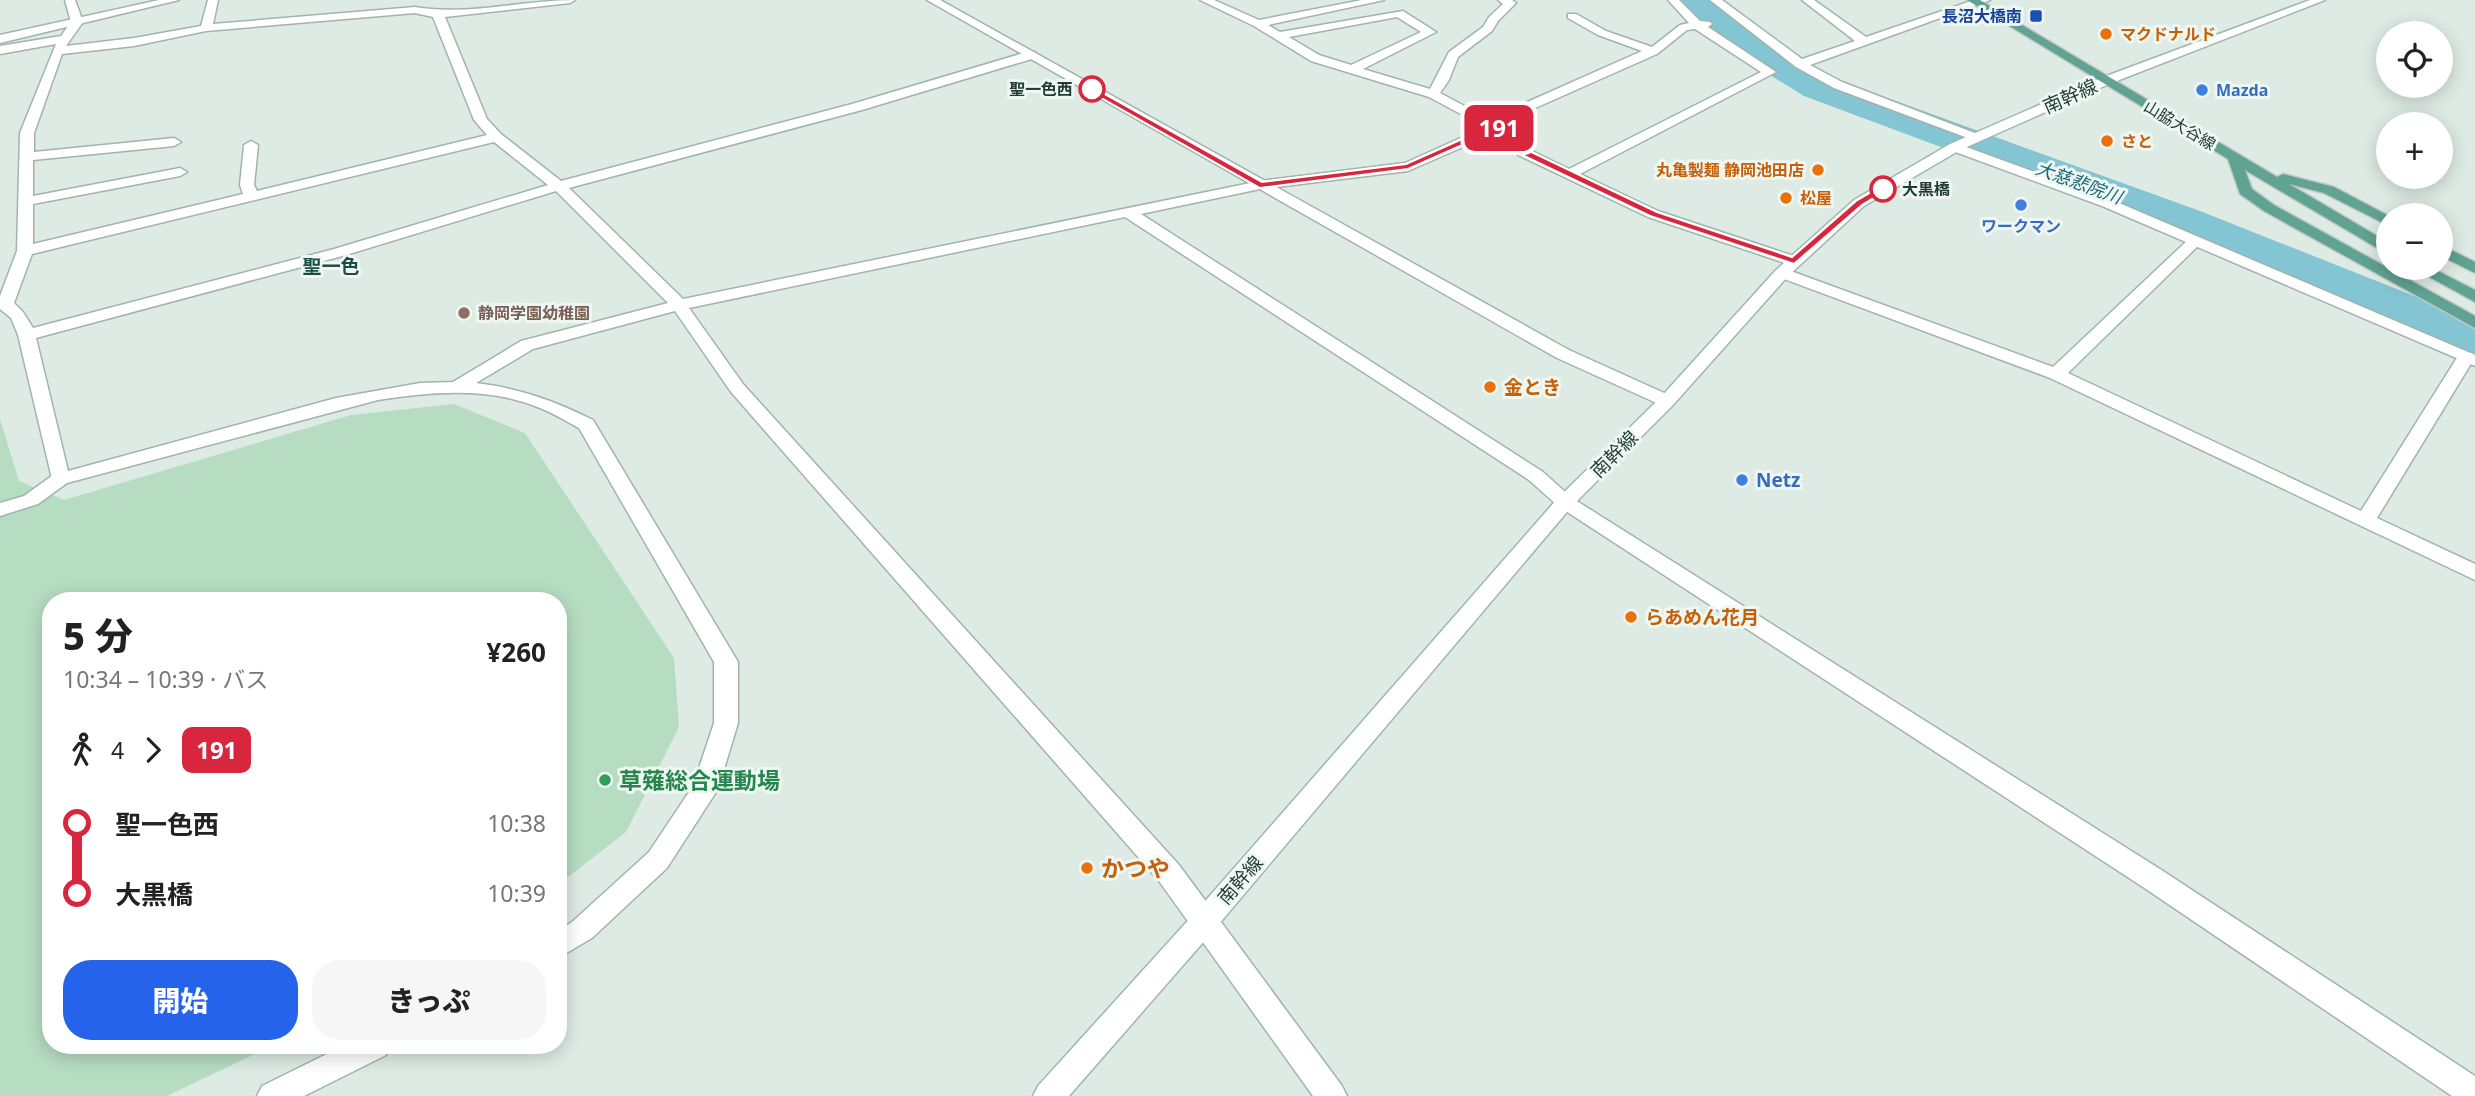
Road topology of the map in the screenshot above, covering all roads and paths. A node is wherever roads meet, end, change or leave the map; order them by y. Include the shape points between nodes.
1 (70, 0) edge
2 (174, 0) edge
3 (213, 0) edge
4 (570, 0) edge
5 (932, 0) edge
6 (1205, 0) edge
7 (1379, 0) edge
8 (1503, 0) edge
9 (1672, 0) edge
10 (1715, 0) edge
11 (1807, 0) edge
12 (2320, 0) edge
13 (1978, 1) edge
14 (418, 5) edge
15 (438, 14) junction
16 (1572, 16) dead end
17 (1741, 21) junction
18 (77, 22) junction
19 (1258, 24) junction
20 (1697, 25) junction
21 (206, 28) junction
22 (1278, 36) junction
23 (0, 39) edge
24 (1863, 41) junction
25 (61, 45) junction
26 (0, 50) edge
27 (1653, 51) junction
28 (1031, 55) junction
29 (1800, 64) junction
30 (1352, 69) junction
31 (2105, 81) junction
32 (1433, 94) junction
33 (1493, 125) junction
34 (1978, 136) junction
35 (496, 137) junction
36 (174, 142) dead end
37 (251, 145) dead end
38 (1955, 147) junction
39 (29, 157) junction
40 (2234, 157) junction
41 (180, 172) dead end
42 (2260, 172) junction
43 (1569, 174) junction
44 (1260, 185) junction
45 (559, 186) junction
46 (252, 197) junction
47 (28, 201) junction
48 (1126, 212) junction
49 (2376, 215) edge
50 (2195, 241) junction
51 (2376, 242) edge
52 (25, 251) junction
53 (2453, 256) edge
54 (1788, 267) junction
55 (2475, 268) edge
56 (2443, 280) edge
57 (2475, 297) edge
58 (3, 303) edge
59 (679, 305) junction
60 (2475, 323) edge
61 (27, 335) junction
62 (2470, 359) edge
63 (2056, 374) junction
64 (457, 387) junction
65 (1667, 401) junction
66 (60, 479) junction
67 (1565, 502) junction
68 (0, 510) edge
69 (2366, 520) junction
70 (2475, 573) edge
71 (1203, 923) junction
72 (567, 940) edge
73 (357, 1054) edge
74 (2475, 1094) edge
75 (273, 1096) edge
76 (1049, 1096) edge
77 (1331, 1096) edge

1 - 18 street
2 - 18 street
3 - 21 street
4 - 15 street
5 - 28 street
6 - 19 street
7 - 19 street
8 - 32 street via 1510,3 1488,30 1453,55
9 - 20 street
10 - 17 street
11 - 24 street
12 - 31 street, 南幹線
13 - 24 street
13 - 31 main road, 山脇大谷線
14 - 15 street
14 - 21 street
15 - 35 street via 481,120
16 - 27 street via 1602,33
17 - 20 street
17 - 29 street
18 - 23 street
18 - 25 street
19 - 22 street
20 - 27 street via 1684,27
20 - 43 street via 1770,72
21 - 25 street via 134,42
22 - 30 street via 1315,58
22 - 30 street via 1399,13 1430,32
24 - 29 street
25 - 26 street
25 - 39 street via 27,133
27 - 33 street
28 - 44 street
28 - 45 street via 857,107
29 - 34 street via 1838,85
30 - 32 street
31 - 34 street, 南幹線
31 - 40 main road, 山脇大谷線
32 - 33 street
33 - 43 street via 1515,138 1523,152
33 - 44 street via 1408,167
34 - 38 street, 南幹線
35 - 45 street
35 - 46 street
36 - 39 street
37 - 46 street via 247,185
38 - 50 street
38 - 54 street, 南幹線 via 1859,203
39 - 47 street
40 - 42 main road, 山脇大谷線
40 - 60 main road via 2245,191 2269,208
41 - 47 street
42 - 49 main road via 2329,190
42 - 51 main road, 山脇大谷線
43 - 54 street via 1653,214
44 - 48 street
44 - 65 street via 1563,354
45 - 59 street
45 - 61 street via 340,252
46 - 52 street
47 - 52 street
48 - 59 street
48 - 67 street via 1536,476
50 - 62 street
50 - 63 street
52 - 58 street
53 - 55 main road
54 - 63 street
54 - 65 street, 南幹線
56 - 57 main road
58 - 61 street via 21,318
59 - 64 street via 527,345
59 - 71 street via 737,388 1169,873
61 - 66 street
62 - 69 street
63 - 69 street
64 - 66 street via 417,387 363,396
64 - 72 street via 508,391 557,405 586,424 726,662 726,723 705,789 658,860
65 - 67 street, 南幹線
66 - 68 street via 31,500
67 - 71 street, 南幹線
67 - 74 street via 2153,879
69 - 70 street
71 - 76 street, 南幹線
71 - 77 street
73 - 75 street

